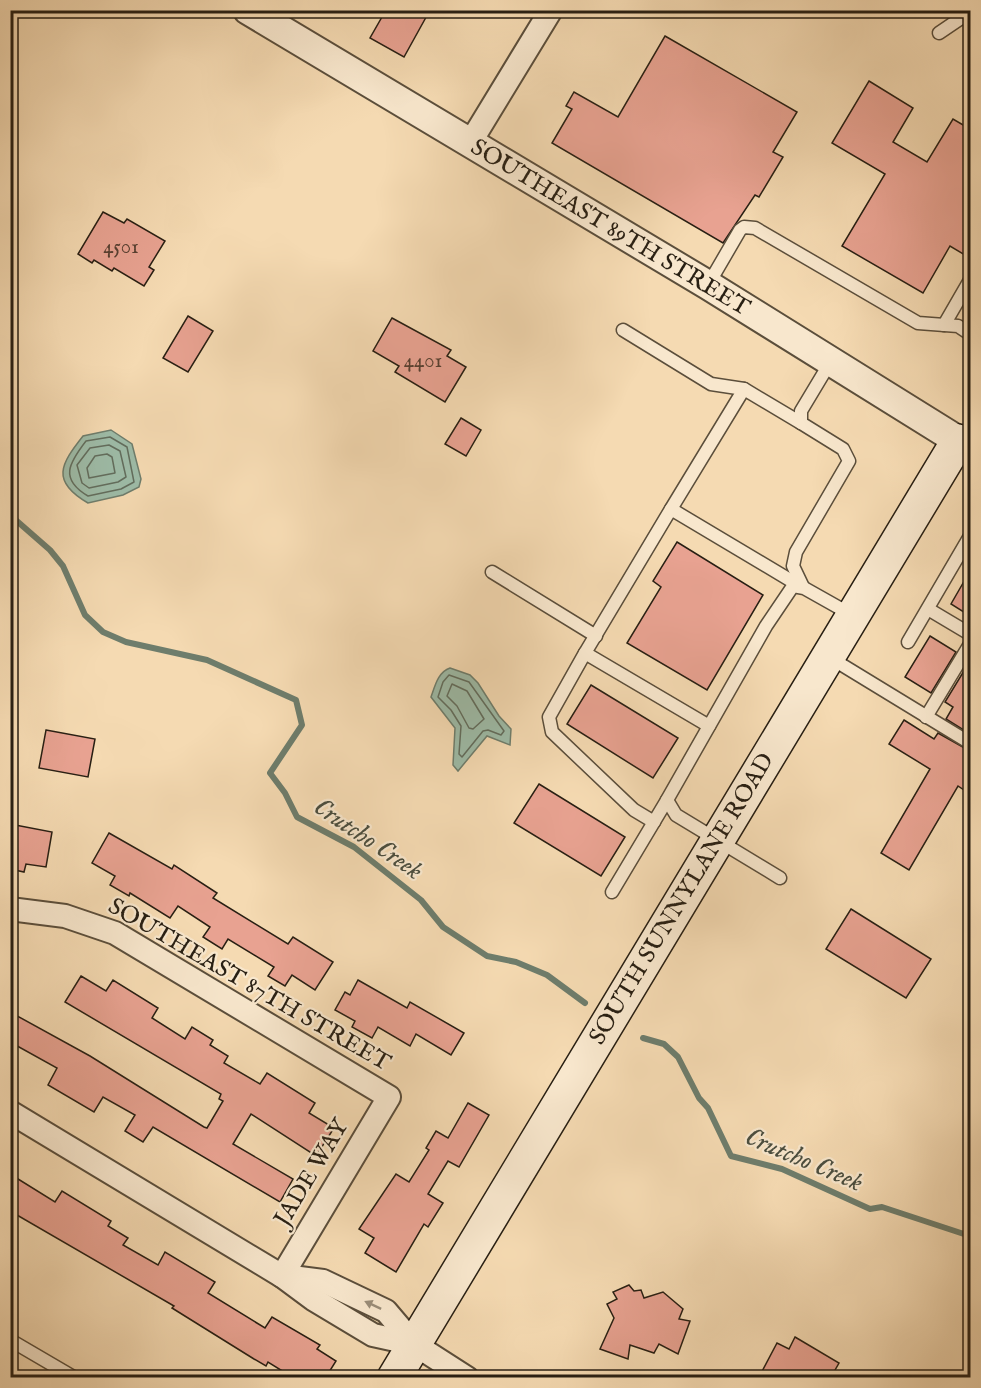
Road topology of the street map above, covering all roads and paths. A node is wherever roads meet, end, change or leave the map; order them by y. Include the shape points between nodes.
1 (248, 10) edge
2 (551, 10) edge
3 (970, 12) edge
4 (939, 33) dead end
5 (470, 143) junction
6 (970, 280) edge
7 (708, 285) junction
8 (944, 325) junction
9 (623, 330) dead end
10 (970, 334) edge
11 (831, 361) junction
12 (744, 389) junction
13 (801, 423) junction
14 (966, 437) edge
15 (671, 509) junction
16 (970, 536) edge
17 (492, 572) dead end
18 (804, 588) junction
19 (928, 609) junction
20 (853, 616) junction
21 (970, 634) edge
22 (596, 636) junction
23 (908, 642) dead end
24 (970, 644) edge
25 (585, 653) junction
26 (828, 656) junction
27 (926, 717) junction
28 (709, 726) junction
29 (970, 743) edge
30 (667, 800) junction
31 (654, 822) junction
32 (717, 841) junction
33 (780, 879) dead end
34 (612, 892) dead end
35 (10, 909) edge
36 (389, 1097) joint
37 (10, 1112) edge
38 (282, 1276) junction
39 (10, 1340) edge
40 (414, 1344) junction
41 (75, 1377) edge
42 (394, 1377) edge
43 (467, 1377) edge

1 - 5 street, SOUTHEAST 89TH STREET
2 - 5 street
3 - 4 lane
5 - 7 street, SOUTHEAST 89TH STREET
6 - 8 lane
7 - 8 lane via 744,226 755,228 918,323
7 - 11 street, SOUTHEAST 89TH STREET
8 - 10 lane via 958,326
9 - 12 lane via 711,384
11 - 13 lane via 801,411
11 - 14 street, SOUTHEAST 89TH STREET
12 - 13 lane
12 - 15 lane
13 - 18 lane via 843,449 849,461 796,552 793,566
14 - 20 main road, SOUTH SUNNYLANE ROAD
15 - 18 lane
15 - 22 lane
16 - 19 lane
17 - 22 lane
18 - 20 lane
18 - 28 lane via 793,586
19 - 21 lane
19 - 23 lane
20 - 26 main road, SOUTH SUNNYLANE ROAD
22 - 25 lane
24 - 27 lane
25 - 28 lane
25 - 31 lane via 549,717 552,732 634,810
26 - 27 lane
26 - 32 main road, SOUTH SUNNYLANE ROAD
27 - 29 lane
28 - 30 lane
30 - 31 lane
30 - 32 lane via 676,815
31 - 34 lane
32 - 33 lane
32 - 40 main road, SOUTH SUNNYLANE ROAD
35 - 36 street, SOUTHEAST 87TH STREET via 64,916 115,933
36 - 38 street, JADE WAY
37 - 38 street
38 - 40 street via 373,1335
39 - 41 lane
40 - 42 main road, SOUTH SUNNYLANE ROAD
40 - 43 street

